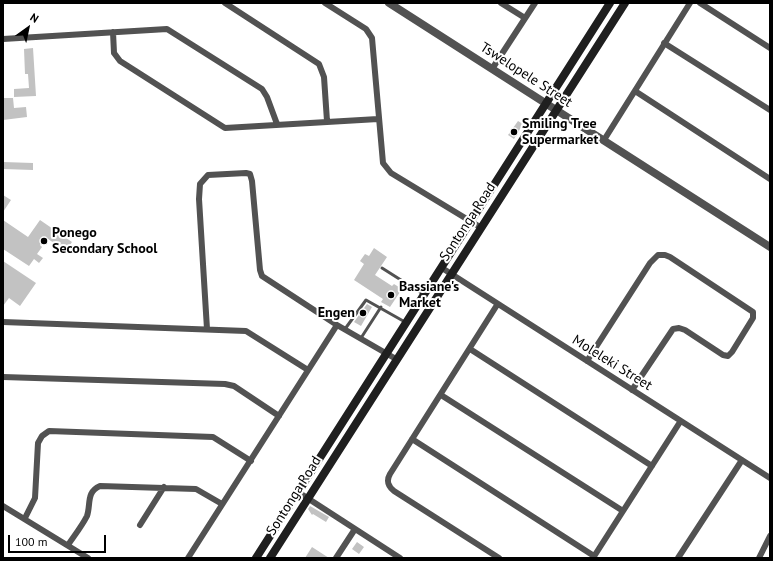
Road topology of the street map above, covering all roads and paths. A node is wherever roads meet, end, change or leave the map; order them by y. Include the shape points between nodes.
1 (225, 3) edge
2 (325, 3) edge
3 (389, 3) edge
4 (501, 3) edge
5 (535, 3) edge
6 (610, 3) edge
7 (625, 3) edge
8 (690, 3) edge
9 (700, 3) edge
10 (525, 18) junction
11 (114, 32) junction
12 (3, 39) edge
13 (664, 43) junction
14 (770, 48) edge
15 (492, 69) junction
16 (635, 91) junction
17 (546, 104) junction
18 (556, 109) junction
19 (770, 110) edge
20 (378, 119) junction
21 (327, 121) junction
22 (278, 124) junction
23 (604, 140) junction
24 (770, 179) edge
25 (471, 222) junction
26 (480, 227) junction
27 (770, 247) edge
28 (382, 268) dead end
29 (442, 268) junction
30 (450, 274) junction
31 (424, 295) junction
32 (497, 305) junction
33 (381, 307) junction
34 (3, 322) edge
35 (407, 323) junction
36 (337, 325) junction
37 (207, 329) junction
38 (345, 329) junction
39 (361, 338) junction
40 (470, 349) junction
41 (386, 353) junction
42 (396, 359) junction
43 (587, 362) junction
44 (308, 370) junction
45 (3, 377) edge
46 (632, 390) junction
47 (441, 394) junction
48 (279, 416) junction
49 (680, 422) junction
50 (412, 439) junction
51 (742, 460) junction
52 (251, 461) junction
53 (652, 466) junction
54 (770, 478) edge
55 (164, 487) junction
56 (298, 492) junction
57 (308, 498) junction
58 (222, 504) junction
59 (3, 506) edge
60 (623, 511) junction
61 (24, 518) junction
62 (140, 524) dead end
63 (355, 529) junction
64 (770, 536) edge
65 (68, 545) junction
66 (594, 557) edge
67 (88, 558) edge
68 (188, 558) edge
69 (256, 558) edge
70 (270, 558) edge
71 (336, 558) edge
72 (400, 558) edge
73 (499, 558) edge
74 (678, 558) edge
75 (759, 558) edge

1 - 21 street via 319,64 324,77
2 - 20 street via 362,26 371,35
3 - 15 street, Tswelopele Street
4 - 10 street
5 - 10 street
6 - 17 main road, Sontonga Road
7 - 18 main road, Sontonga Road
8 - 13 street
9 - 14 street
10 - 15 street
11 - 12 street
11 - 22 street via 159,28 171,30 262,89 268,97
11 - 22 street via 114,53 120,61 218,124 228,128
13 - 16 street
13 - 19 street
15 - 17 street, Tswelopele Street
16 - 23 street
16 - 24 street
17 - 18 street, Tswelopele Street
17 - 25 main road, Sontonga Road
18 - 23 street, Tswelopele Street
18 - 26 main road, Sontonga Road
20 - 21 street
20 - 25 street via 381,157 385,167
21 - 22 street
23 - 27 street, Tswelopele Street
25 - 26 street
25 - 29 main road, Sontonga Road
26 - 30 main road, Sontonga Road
28 - 31 lane
29 - 30 street, Moleleki Street
29 - 31 main road, Sontonga Road
30 - 32 street, Moleleki Street
30 - 42 main road, Sontonga Road
31 - 35 main road, Sontonga Road
32 - 40 street
32 - 43 street, Moleleki Street
33 - 35 lane
33 - 38 lane via 365,300
33 - 39 lane
34 - 37 street
35 - 41 main road, Sontonga Road
36 - 37 street via 262,276 252,181 250,174 240,173 208,175 202,180 199,188
36 - 38 street
36 - 44 street
37 - 44 street via 249,332
38 - 39 street
39 - 41 street
40 - 47 street
40 - 53 street
41 - 42 street
41 - 56 main road, Sontonga Road
42 - 57 main road, Sontonga Road
43 - 46 street, Moleleki Street
43 - 46 street via 650,263 658,255 670,257 753,312 752,319 728,356 682,329 673,328
44 - 48 street
45 - 48 street via 225,384 234,386
46 - 49 street, Moleleki Street
47 - 50 street
47 - 60 street
48 - 52 street
49 - 51 street, Moleleki Street
49 - 53 street
50 - 66 street
50 - 73 street via 388,478 388,484
51 - 54 street, Moleleki Street
51 - 74 street
52 - 58 street
52 - 61 street via 210,436 49,431 38,443 35,498
53 - 60 street
55 - 58 street via 198,490
55 - 62 street
55 - 65 street via 104,485 96,488 90,495 86,517
56 - 57 street
56 - 69 main road, Sontonga Road
57 - 63 street
57 - 70 main road, Sontonga Road
58 - 68 street
59 - 61 street
60 - 66 street
61 - 65 street
63 - 71 street
63 - 72 street
64 - 75 street
65 - 67 street

